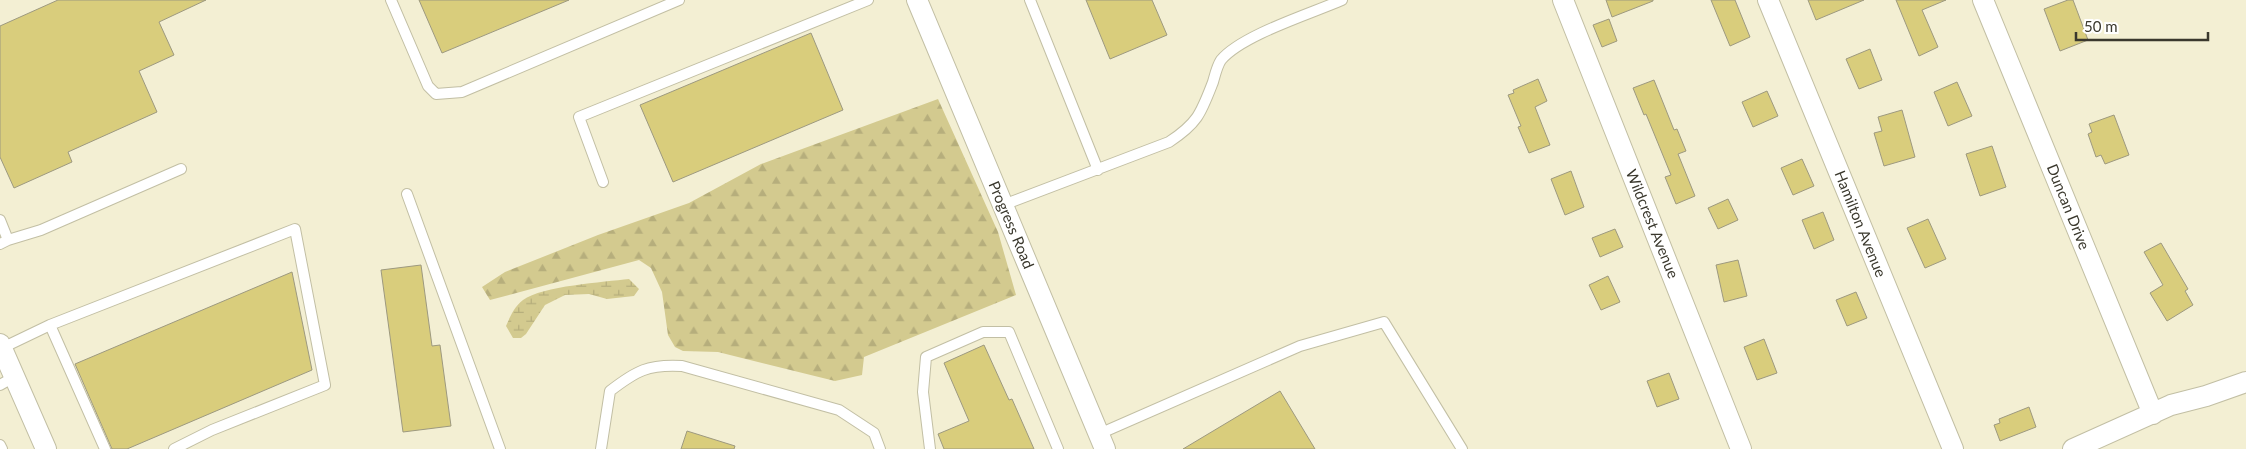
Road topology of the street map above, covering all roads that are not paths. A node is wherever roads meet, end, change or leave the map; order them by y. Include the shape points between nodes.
1 (391, 0) edge
2 (679, 0) edge
3 (868, 0) edge
4 (917, 0) edge
5 (1030, 0) edge
6 (1342, 0) edge
7 (1562, 0) edge
8 (1768, 0) edge
9 (1982, 0) edge
10 (180, 169) dead end
11 (1098, 170) junction
12 (603, 182) dead end
13 (407, 194) dead end
14 (1003, 205) junction
15 (0, 220) edge
16 (4, 242) edge
17 (50, 325) junction
18 (1, 346) edge
19 (7, 381) edge
20 (2246, 382) edge
21 (2153, 414) junction
22 (1102, 441) edge
23 (0, 445) edge
24 (2, 449) edge
25 (46, 449) edge
26 (105, 449) edge
27 (174, 449) edge
28 (500, 449) edge
29 (601, 449) edge
30 (880, 449) edge
31 (930, 449) edge
32 (1058, 449) edge
33 (1462, 449) edge
34 (1741, 449) edge
35 (1953, 449) edge
36 (2073, 449) edge

1 - 2 lane via 428,86 436,94 462,92
3 - 12 lane via 579,118
4 - 14 street, Progress Road
5 - 11 lane
6 - 11 lane via 1245,42 1220,62 1202,111 1190,129 1169,142
7 - 34 street, Wildcrest Avenue
8 - 35 street, Hamilton Avenue
9 - 21 street, Duncan Drive
10 - 16 lane via 41,230
11 - 14 lane
13 - 28 lane
14 - 22 street, Progress Road
15 - 16 lane
17 - 18 lane
17 - 26 lane
17 - 27 lane via 295,229 325,385 212,430
18 - 19 street
19 - 25 street
20 - 21 street via 2171,405
21 - 36 street
22 - 33 lane via 1300,346 1384,322
23 - 24 lane
29 - 30 lane via 610,391 648,366 666,365 682,366 839,410 874,433
31 - 32 lane via 923,392 926,356 982,332 1009,332

